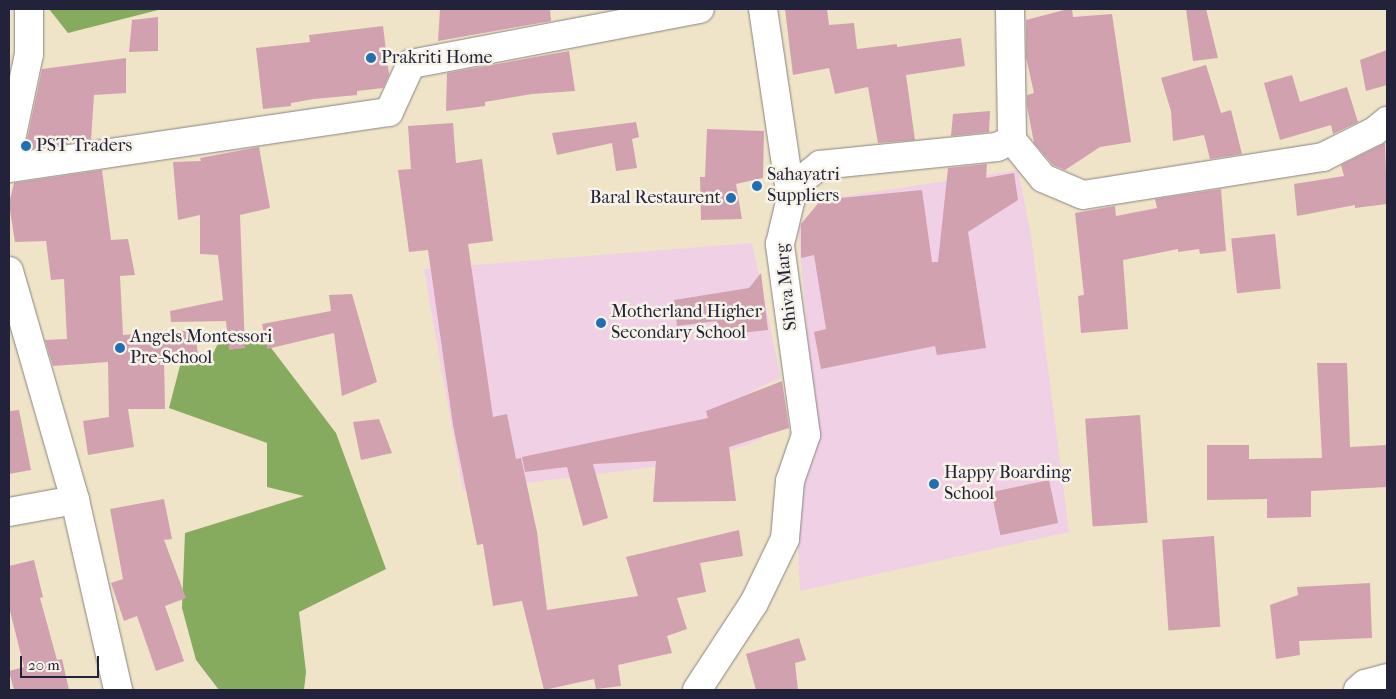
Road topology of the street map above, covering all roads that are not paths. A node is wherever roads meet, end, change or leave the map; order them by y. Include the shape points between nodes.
1 (29, 9) edge
2 (700, 9) edge
3 (763, 9) edge
4 (1010, 9) edge
5 (1387, 121) edge
6 (1012, 140) junction
7 (9, 149) edge
8 (9, 168) edge
9 (790, 198) junction
10 (9, 271) edge
11 (75, 500) junction
12 (9, 512) edge
13 (1387, 678) edge
14 (118, 690) edge
15 (697, 690) edge
16 (1358, 690) edge

1 - 7 street via 30,54
2 - 8 street via 411,64 389,112
3 - 9 street
4 - 6 street
5 - 6 street via 1375,131 1323,156 1084,195 1043,178
6 - 9 street, Shiva Marg via 997,147 820,165 804,178
9 - 15 street, Shiva Marg via 780,244 806,435 790,481 785,539 754,603
10 - 11 street
11 - 12 street
11 - 14 street
13 - 16 street via 1365,684

